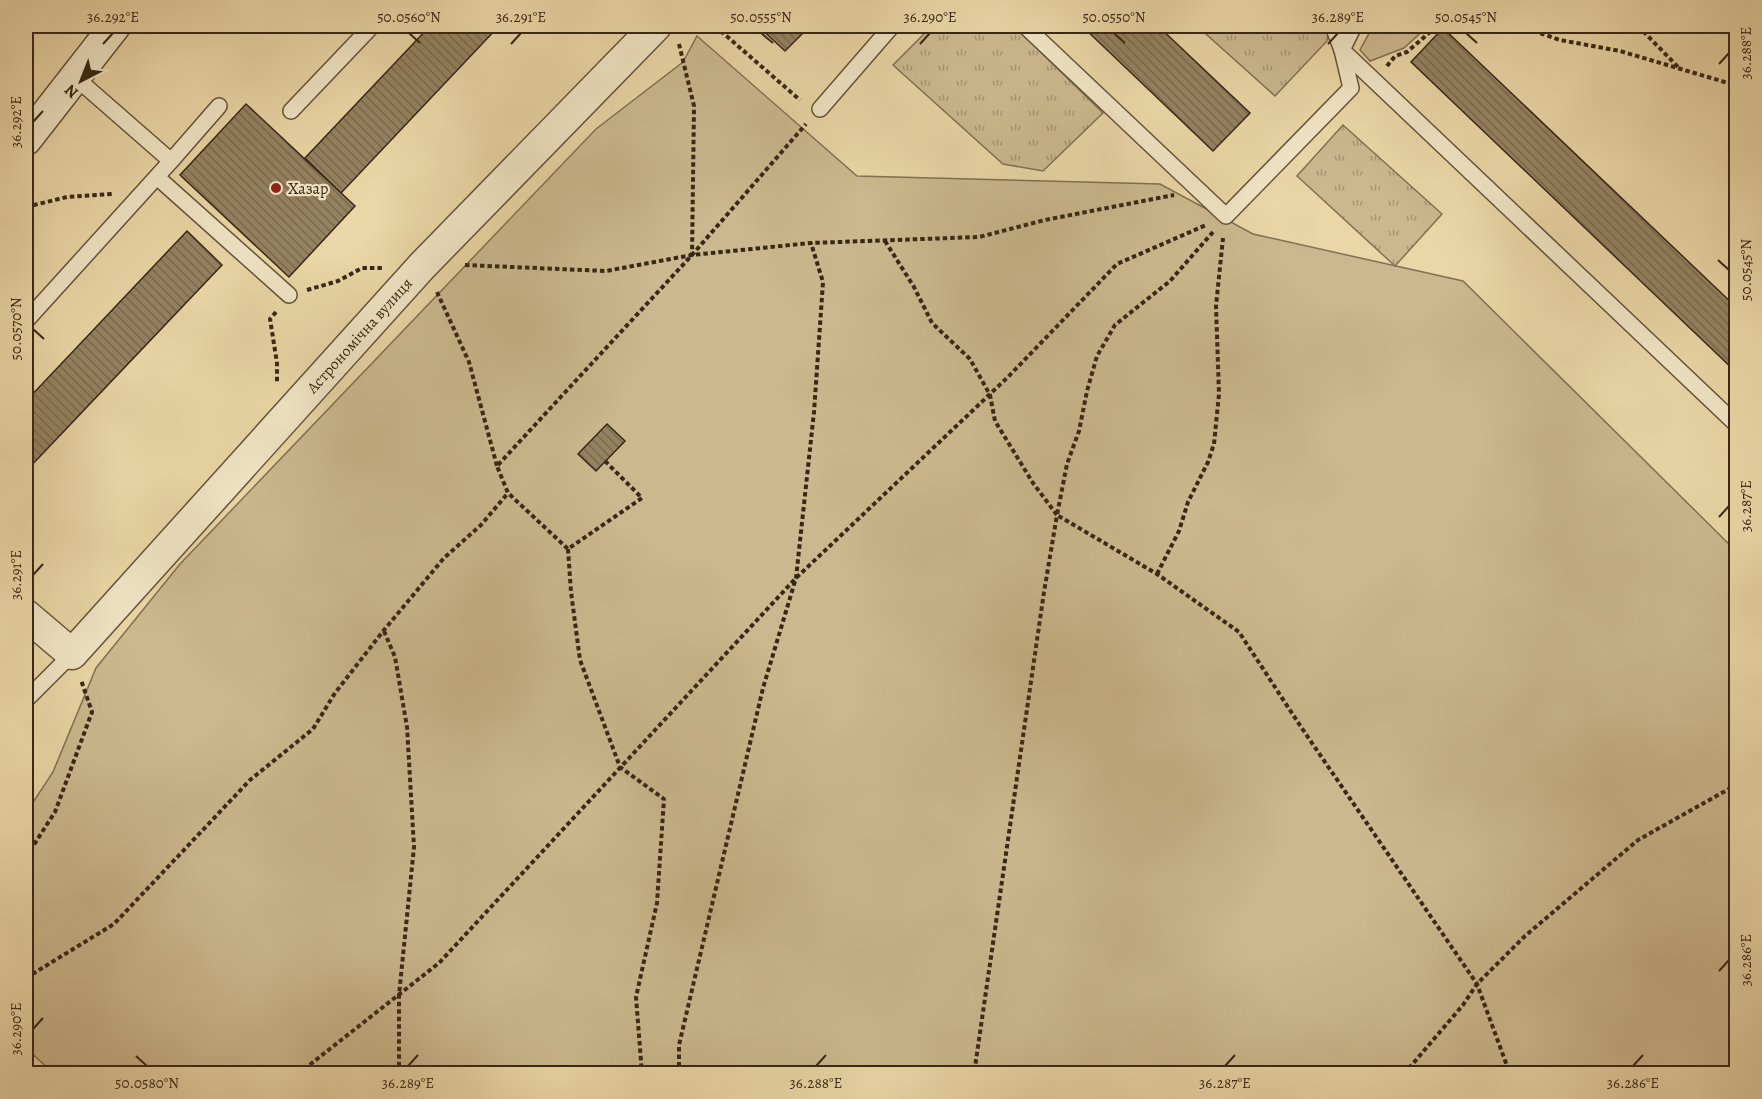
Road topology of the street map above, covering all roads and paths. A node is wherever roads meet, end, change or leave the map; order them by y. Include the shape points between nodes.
1 (115, 26) edge
2 (372, 26) edge
3 (715, 26) edge
4 (892, 26) edge
5 (1025, 26) edge
6 (1333, 26) edge
7 (1354, 26) edge
8 (1519, 26) edge
9 (1638, 26) edge
10 (667, 32) edge
11 (1342, 50) junction
12 (1680, 69) junction
13 (76, 78) junction
14 (1737, 81) edge
15 (1728, 83) junction
16 (1737, 86) edge
17 (219, 106) dead end
18 (291, 111) dead end
19 (818, 111) junction
20 (26, 140) edge
21 (171, 161) junction
22 (157, 177) junction
23 (1198, 191) junction
24 (114, 194) dead end
25 (26, 203) edge
26 (1226, 216) junction
27 (885, 241) junction
28 (811, 243) junction
29 (692, 255) junction
30 (422, 266) junction
31 (289, 295) junction
32 (26, 321) edge
33 (990, 395) junction
34 (1737, 424) edge
35 (278, 426) junction
36 (605, 461) dead end
37 (497, 466) junction
38 (508, 493) junction
39 (1057, 515) junction
40 (568, 549) junction
41 (1157, 574) junction
42 (796, 578) junction
43 (26, 615) edge
44 (384, 630) junction
45 (72, 654) junction
46 (26, 700) edge
47 (620, 766) junction
48 (1737, 784) edge
49 (26, 857) edge
50 (26, 978) edge
51 (1477, 984) junction
52 (399, 995) junction
53 (298, 1074) edge
54 (399, 1074) edge
55 (642, 1074) edge
56 (679, 1074) edge
57 (974, 1074) edge
58 (1404, 1074) edge
59 (1510, 1074) edge

1 - 13 street
2 - 18 lane
3 - 19 path
4 - 19 lane
5 - 23 lane
6 - 11 lane
7 - 11 lane
8 - 12 path
9 - 12 path
10 - 29 path via 694,106
10 - 30 street, Астрономічна вулиця
11 - 26 lane via 1351,88
11 - 34 lane
12 - 15 path
13 - 20 street
13 - 21 lane
14 - 15 path
15 - 16 path
17 - 21 lane
19 - 29 path
21 - 22 lane
22 - 31 lane
22 - 32 lane
23 - 26 lane
23 - 27 path via 979,237
24 - 25 path
26 - 33 path via 1117,264
26 - 39 path via 1170,281 1114,325 1097,356
26 - 41 path via 1216,306 1219,394 1214,444
27 - 28 path
27 - 33 path via 932,323 970,359
28 - 29 path
28 - 42 path via 823,282
29 - 30 path via 606,271 462,264
29 - 37 path
30 - 31 path via 362,268 338,281
30 - 35 street, Астрономічна вулиця
30 - 37 path via 469,362
31 - 35 path via 270,319 277,363
33 - 39 path via 995,421
33 - 42 path
35 - 45 street, Астрономічна вулиця
36 - 40 path via 642,498
37 - 38 path
38 - 40 path
38 - 44 path via 481,525 444,558
39 - 41 path
39 - 57 path
40 - 47 path via 580,660
41 - 51 path via 1239,632
42 - 47 path
42 - 56 path via 763,688 679,1044
43 - 45 street
44 - 50 path via 335,693 313,729 250,780 114,924
44 - 52 path via 395,657 407,727 414,847
45 - 46 lane
45 - 49 path via 92,712 55,812
47 - 52 path via 439,963
47 - 55 path via 664,800 657,903 636,997
48 - 51 path via 1638,840 1525,936
51 - 58 path
51 - 59 path
52 - 53 path
52 - 54 path

